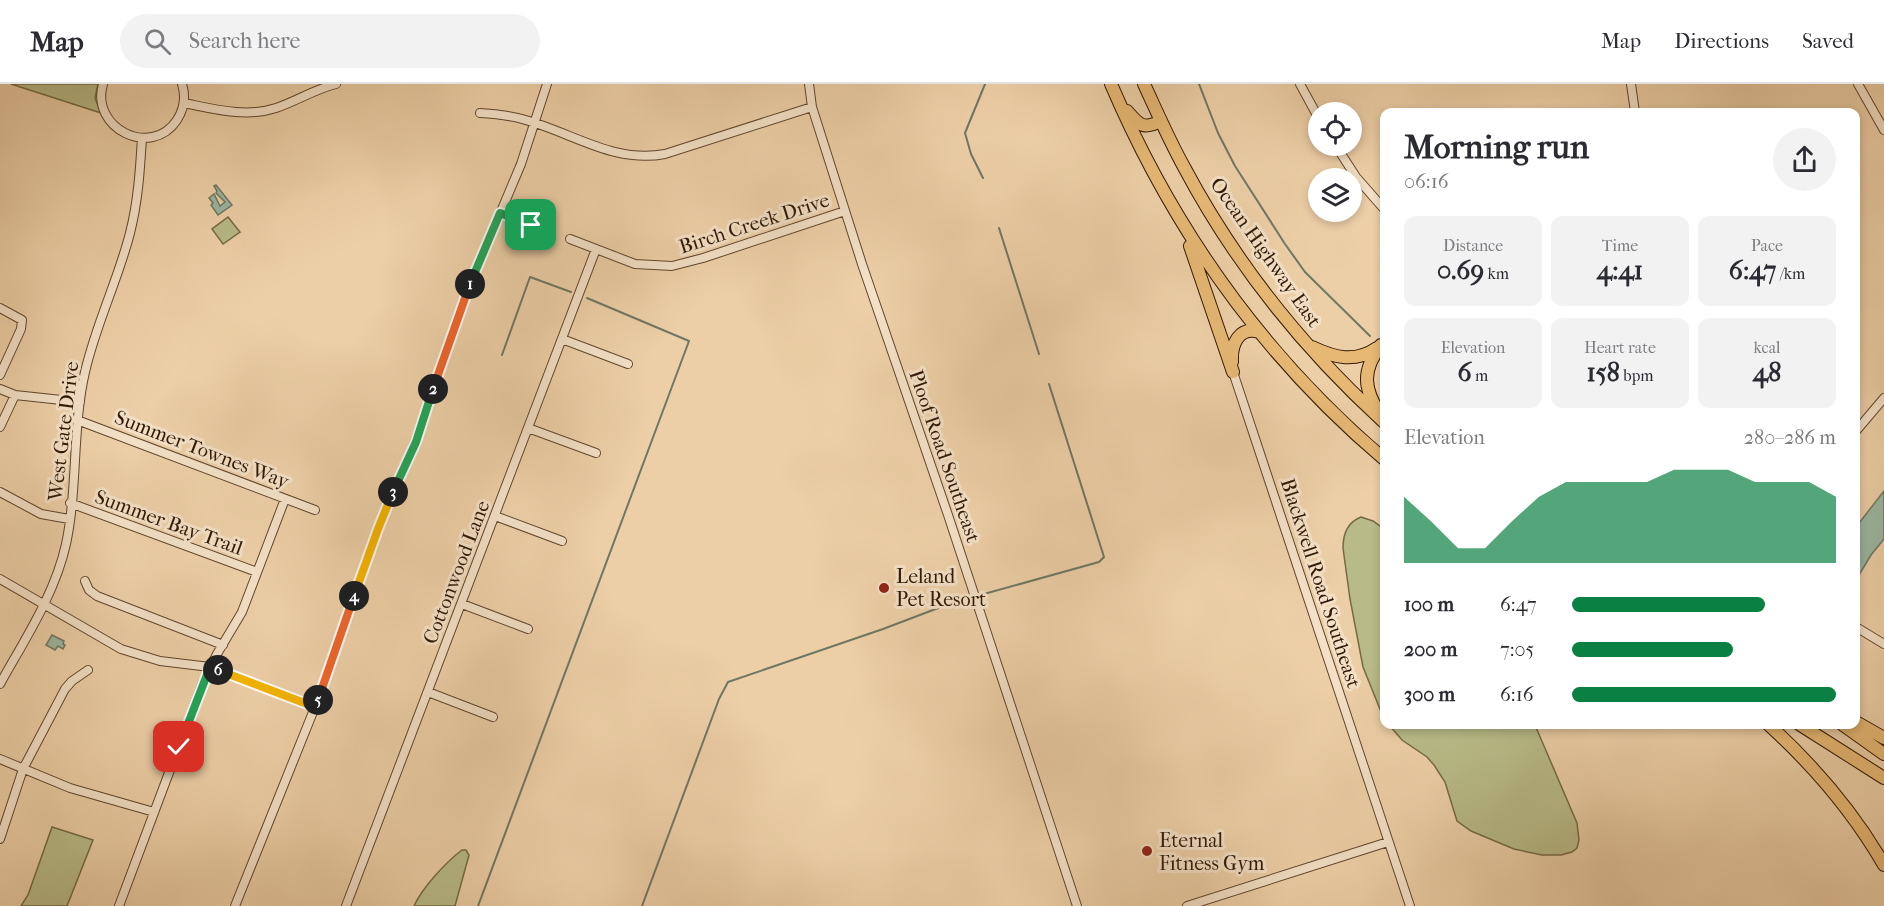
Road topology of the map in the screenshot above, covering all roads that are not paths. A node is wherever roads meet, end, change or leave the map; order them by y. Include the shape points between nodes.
1 (104, 84) edge
2 (182, 84) edge
3 (336, 84) edge
4 (547, 84) edge
5 (809, 84) edge
6 (1111, 84) edge
7 (1144, 84) edge
8 (1300, 84) edge
9 (1631, 84) edge
10 (1858, 84) edge
11 (1119, 101) junction
12 (1310, 102) edge
13 (184, 103) junction
14 (812, 107) junction
15 (1634, 108) edge
16 (480, 113) dead end
17 (1161, 121) junction
18 (535, 123) junction
19 (1884, 130) edge
20 (142, 138) junction
21 (1342, 156) edge
22 (1380, 204) edge
23 (845, 211) junction
24 (500, 213) junction
25 (1182, 224) junction
26 (531, 225) dead end
27 (570, 239) dead end
28 (596, 249) junction
29 (0, 308) edge
30 (1259, 332) junction
31 (562, 339) junction
32 (1306, 344) junction
33 (1380, 345) edge
34 (1380, 347) edge
35 (628, 364) dead end
36 (1233, 372) junction
37 (0, 375) edge
38 (0, 388) edge
39 (15, 396) junction
40 (1884, 398) edge
41 (80, 402) junction
42 (1380, 414) edge
43 (1380, 417) edge
44 (77, 420) junction
45 (1860, 426) edge
46 (0, 428) edge
47 (528, 428) junction
48 (596, 453) dead end
49 (1380, 455) edge
50 (0, 492) edge
51 (285, 499) junction
52 (70, 503) junction
53 (315, 510) dead end
54 (495, 516) junction
55 (69, 519) junction
56 (562, 541) dead end
57 (257, 572) junction
58 (0, 579) edge
59 (85, 581) dead end
60 (462, 604) junction
61 (43, 605) junction
62 (528, 629) dead end
63 (1860, 629) edge
64 (1884, 644) edge
65 (223, 645) junction
66 (210, 667) junction
67 (88, 670) dead end
68 (0, 684) edge
69 (428, 692) junction
70 (315, 707) junction
71 (493, 717) dead end
72 (1860, 724) edge
73 (1773, 729) edge
74 (1807, 729) edge
75 (1849, 729) edge
76 (1884, 738) edge
77 (1884, 754) edge
78 (0, 759) edge
79 (22, 768) junction
80 (1884, 778) edge
81 (154, 812) junction
82 (0, 839) edge
83 (1388, 842) junction
84 (1884, 865) edge
85 (118, 906) edge
86 (235, 906) edge
87 (346, 906) edge
88 (1077, 906) edge
89 (1187, 906) edge
90 (1410, 906) edge

1 - 20 street via 102,105 107,118 116,129
2 - 13 street
3 - 13 street via 261,111 230,111
4 - 18 street
5 - 14 street, Ploof Road Southeast
6 - 11 highway
7 - 17 highway, Ocean Highway East
8 - 12 street
9 - 15 street
10 - 19 street
11 - 17 highway via 1139,124
11 - 25 highway via 1142,153
13 - 20 street via 180,115 165,132
14 - 18 street via 648,157 611,153
14 - 23 street, Ploof Road Southeast
16 - 18 street
17 - 32 highway, Ocean Highway East via 1215,221
18 - 24 street
20 - 41 street, West Gate Drive via 132,224 88,357
21 - 22 street
23 - 28 street, Birch Creek Drive via 672,266 635,264
23 - 88 street, Ploof Road Southeast
24 - 26 street
24 - 70 street via 464,302 416,442 378,529
25 - 30 highway
25 - 36 highway
27 - 28 street, Birch Creek Drive
28 - 31 street, Cottonwood Lane
29 - 37 street via 22,320
30 - 36 highway via 1246,331 1239,336 1233,350
30 - 49 highway via 1324,404
31 - 35 street
31 - 47 street, Cottonwood Lane
32 - 33 highway via 1348,359
32 - 43 highway, Ocean Highway East
34 - 42 highway via 1366,374 1369,393
36 - 83 street, Blackwell Road Southeast
38 - 39 street
39 - 41 street
39 - 46 street
40 - 45 street
41 - 44 street, West Gate Drive
44 - 51 street, Summer Townes Way
44 - 52 street, West Gate Drive
47 - 48 street
47 - 54 street, Cottonwood Lane
50 - 55 street via 41,514
51 - 53 street, Summer Townes Way
51 - 57 street
52 - 55 street, West Gate Drive
52 - 57 street, Summer Bay Trail
54 - 56 street
54 - 60 street, Cottonwood Lane
55 - 61 street, West Gate Drive via 62,562
57 - 65 street via 242,612
58 - 61 street
59 - 65 street via 98,596
60 - 62 street
60 - 69 street, Cottonwood Lane
61 - 66 street via 133,654
61 - 68 street, West Gate Drive
63 - 64 street
65 - 66 street
66 - 70 street
66 - 81 street
67 - 79 street via 65,689
69 - 71 street
69 - 87 street, Cottonwood Lane
70 - 86 street
72 - 76 highway
73 - 84 highway via 1828,787
74 - 80 highway
75 - 77 highway
78 - 79 street
79 - 81 street via 70,788
79 - 82 street
81 - 85 street
83 - 89 street
83 - 90 street, Blackwell Road Southeast

